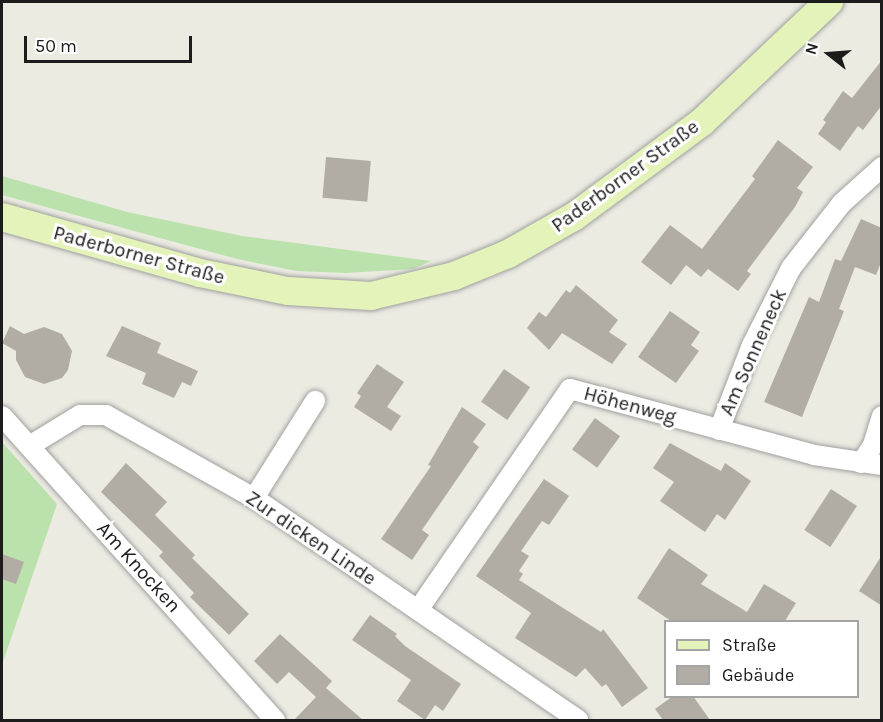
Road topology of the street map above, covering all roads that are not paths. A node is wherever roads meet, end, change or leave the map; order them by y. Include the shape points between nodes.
1 (829, 2) edge
2 (882, 167) edge
3 (2, 217) edge
4 (315, 401) dead end
5 (2, 416) edge
6 (882, 417) edge
7 (719, 430) junction
8 (31, 446) junction
9 (861, 463) junction
10 (882, 465) edge
11 (254, 498) junction
12 (418, 610) junction
13 (275, 720) edge
14 (578, 720) edge

1 - 3 main road, Paderborner Straße via 702,122 575,216 508,254 454,276 371,296 288,291 200,273
2 - 7 street, Am Sonneneck via 842,203 791,268 752,345
4 - 11 street
5 - 8 street, Am Knocken
6 - 9 street via 873,445
7 - 9 street, Höhenweg
7 - 12 street, Höhenweg via 570,389
8 - 11 street, Zur dicken Linde via 80,415 106,416
8 - 13 street, Am Knocken
9 - 10 street, Höhenweg
11 - 12 street, Zur dicken Linde
12 - 14 street, Zur dicken Linde

